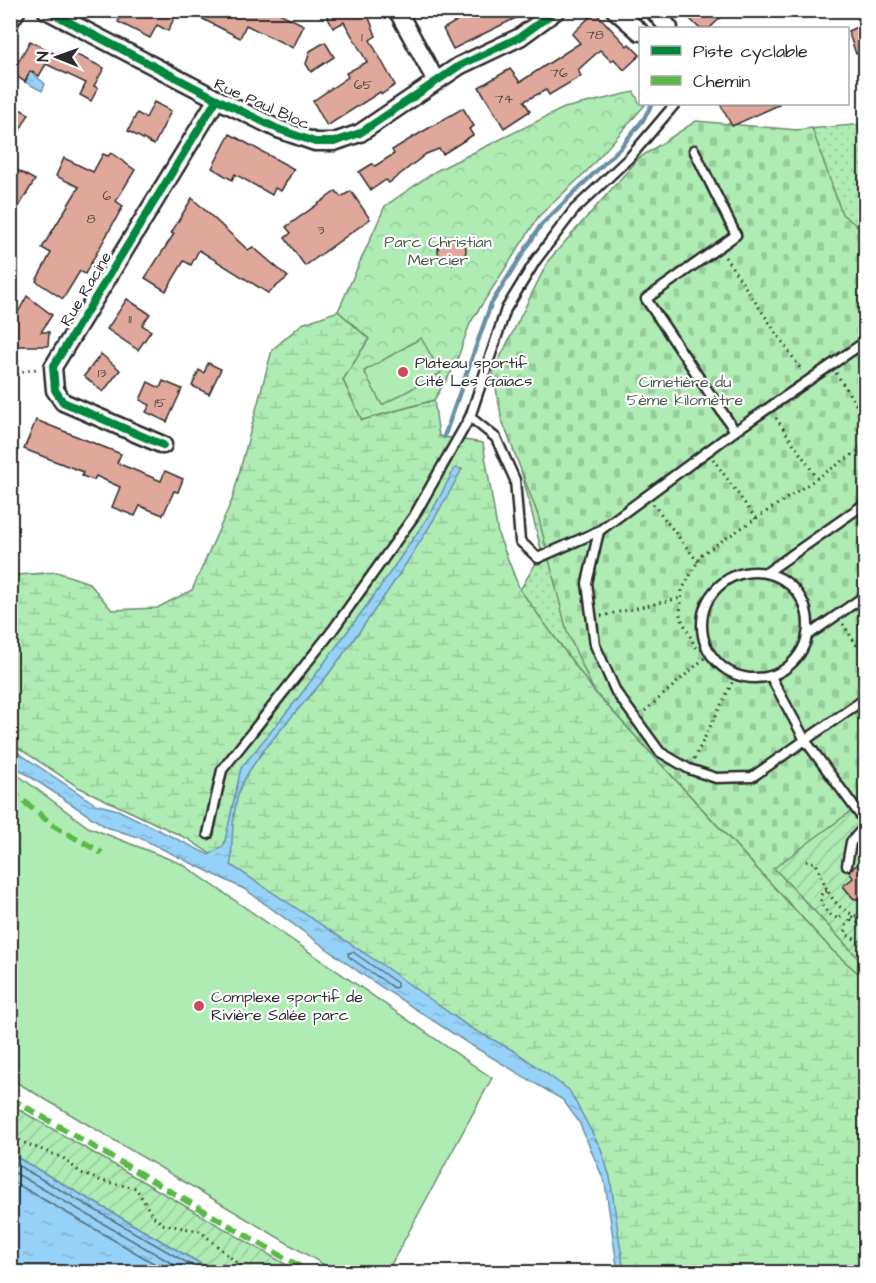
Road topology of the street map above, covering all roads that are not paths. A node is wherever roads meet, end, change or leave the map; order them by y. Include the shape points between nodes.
1 (17, 10) edge
2 (46, 10) edge
3 (397, 10) edge
4 (557, 10) edge
5 (653, 10) edge
6 (621, 12) edge
7 (10, 21) edge
8 (668, 27) edge
9 (639, 31) edge
10 (436, 81) junction
11 (217, 99) junction
12 (674, 105) edge
13 (694, 150) dead end
14 (866, 204) edge
15 (866, 210) edge
16 (866, 341) edge
17 (470, 417) junction
18 (735, 431) junction
19 (163, 445) dead end
20 (866, 503) edge
21 (599, 531) junction
22 (766, 573) junction
23 (866, 595) edge
24 (807, 636) junction
25 (771, 677) junction
26 (866, 698) edge
27 (805, 740) junction
28 (866, 824) edge
29 (208, 834) dead end
30 (847, 865) dead end

1 - 7 street
2 - 11 street, Rue Paul Bloc
3 - 10 street
4 - 10 street, Rue Paul Bloc via 519,37
5 - 8 street
6 - 9 street
10 - 11 street, Rue Paul Bloc via 360,133 334,142 315,142 278,129
11 - 19 street, Rue Racine via 53,367 55,390 63,402
12 - 17 lane via 630,157 574,210 536,260 506,309
13 - 18 lane via 736,235 646,299
14 - 15 lane
16 - 18 lane
17 - 21 lane via 496,438 515,480 520,541 538,558
17 - 29 lane via 414,516 332,632 222,770
18 - 21 lane
20 - 22 lane
21 - 27 lane via 587,583 595,645 616,692 660,752 689,769 716,778 752,777
22 - 24 lane via 782,579 799,596 808,619
22 - 25 lane via 740,575 717,588 703,619 703,637 721,666 736,675 753,679
23 - 24 lane
24 - 25 lane via 795,661
25 - 27 lane
26 - 27 lane
27 - 28 lane
28 - 30 lane via 851,842

